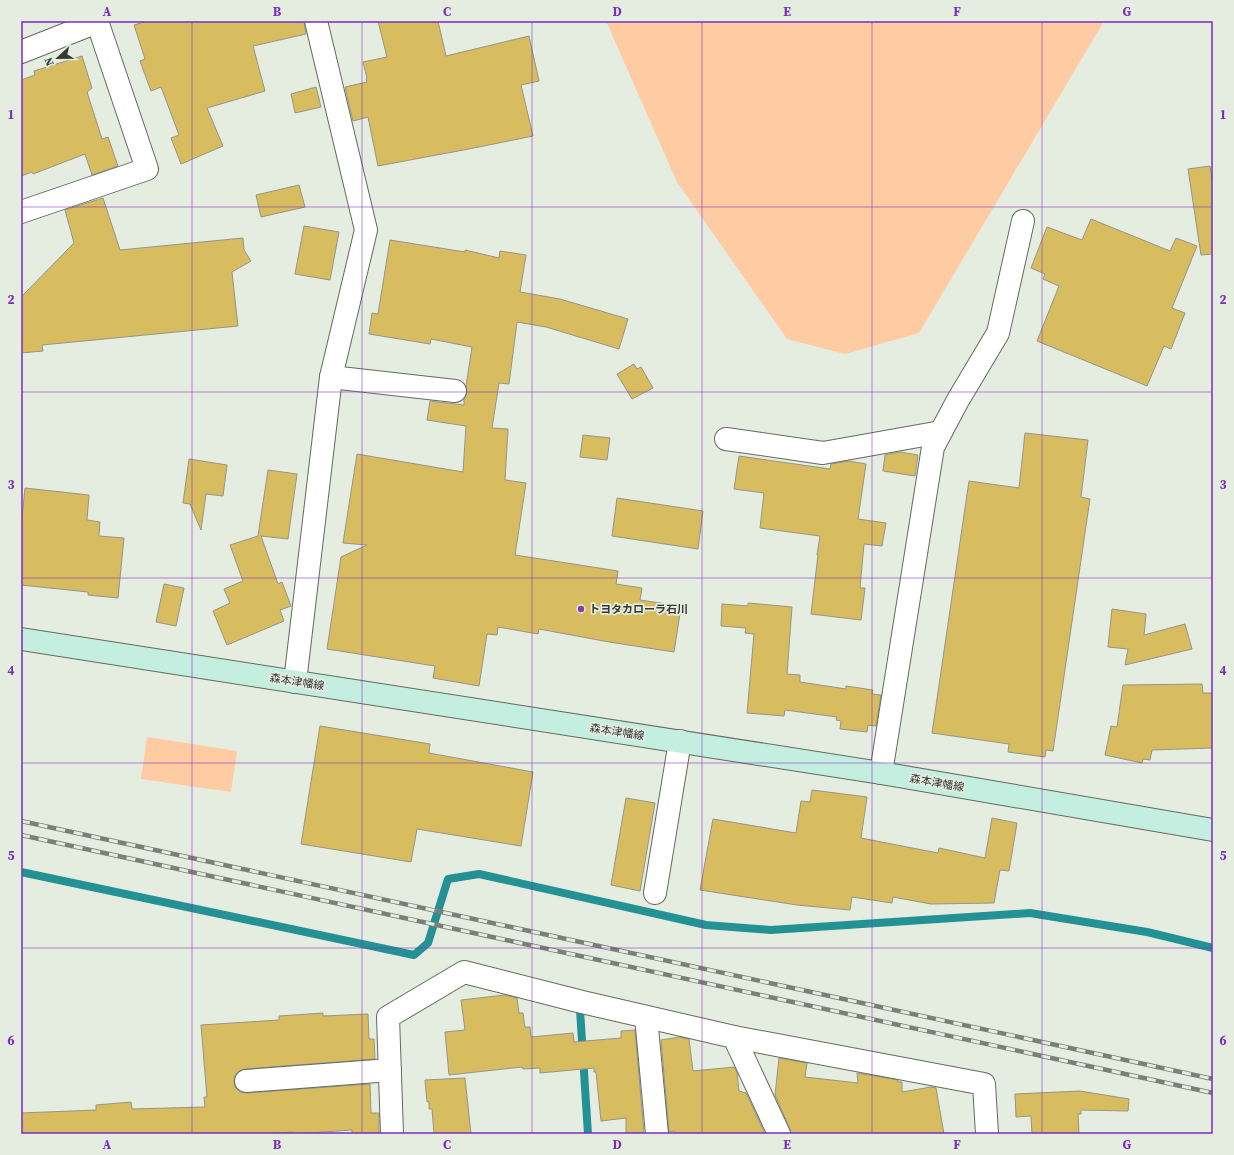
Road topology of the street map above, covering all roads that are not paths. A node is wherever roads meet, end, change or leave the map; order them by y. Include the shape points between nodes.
1 (316, 21) edge
2 (97, 22) edge
3 (21, 52) edge
4 (21, 212) edge
5 (1022, 221) dead end
6 (331, 378) junction
7 (455, 391) dead end
8 (941, 432) junction
9 (726, 439) dead end
10 (21, 638) edge
11 (295, 682) junction
12 (680, 741) junction
13 (881, 773) junction
14 (1213, 830) edge
15 (656, 893) dead end
16 (646, 1017) junction
17 (734, 1037) junction
18 (390, 1070) junction
19 (246, 1081) dead end
20 (392, 1134) edge
21 (657, 1134) edge
22 (779, 1134) edge
23 (987, 1134) edge

1 - 6 street via 366,230
2 - 3 street
2 - 4 street via 147,169
5 - 8 street via 998,333
6 - 7 street
6 - 11 street
8 - 9 street via 823,453
8 - 13 street via 933,447
10 - 11 main road, 森本津幡線
11 - 12 main road, 森本津幡線
12 - 13 main road, 森本津幡線
12 - 15 street
13 - 14 main road, 森本津幡線
16 - 17 street
16 - 18 street via 464,972 388,1017
16 - 21 street
17 - 22 street
17 - 23 street via 984,1084
18 - 19 street
18 - 20 street

